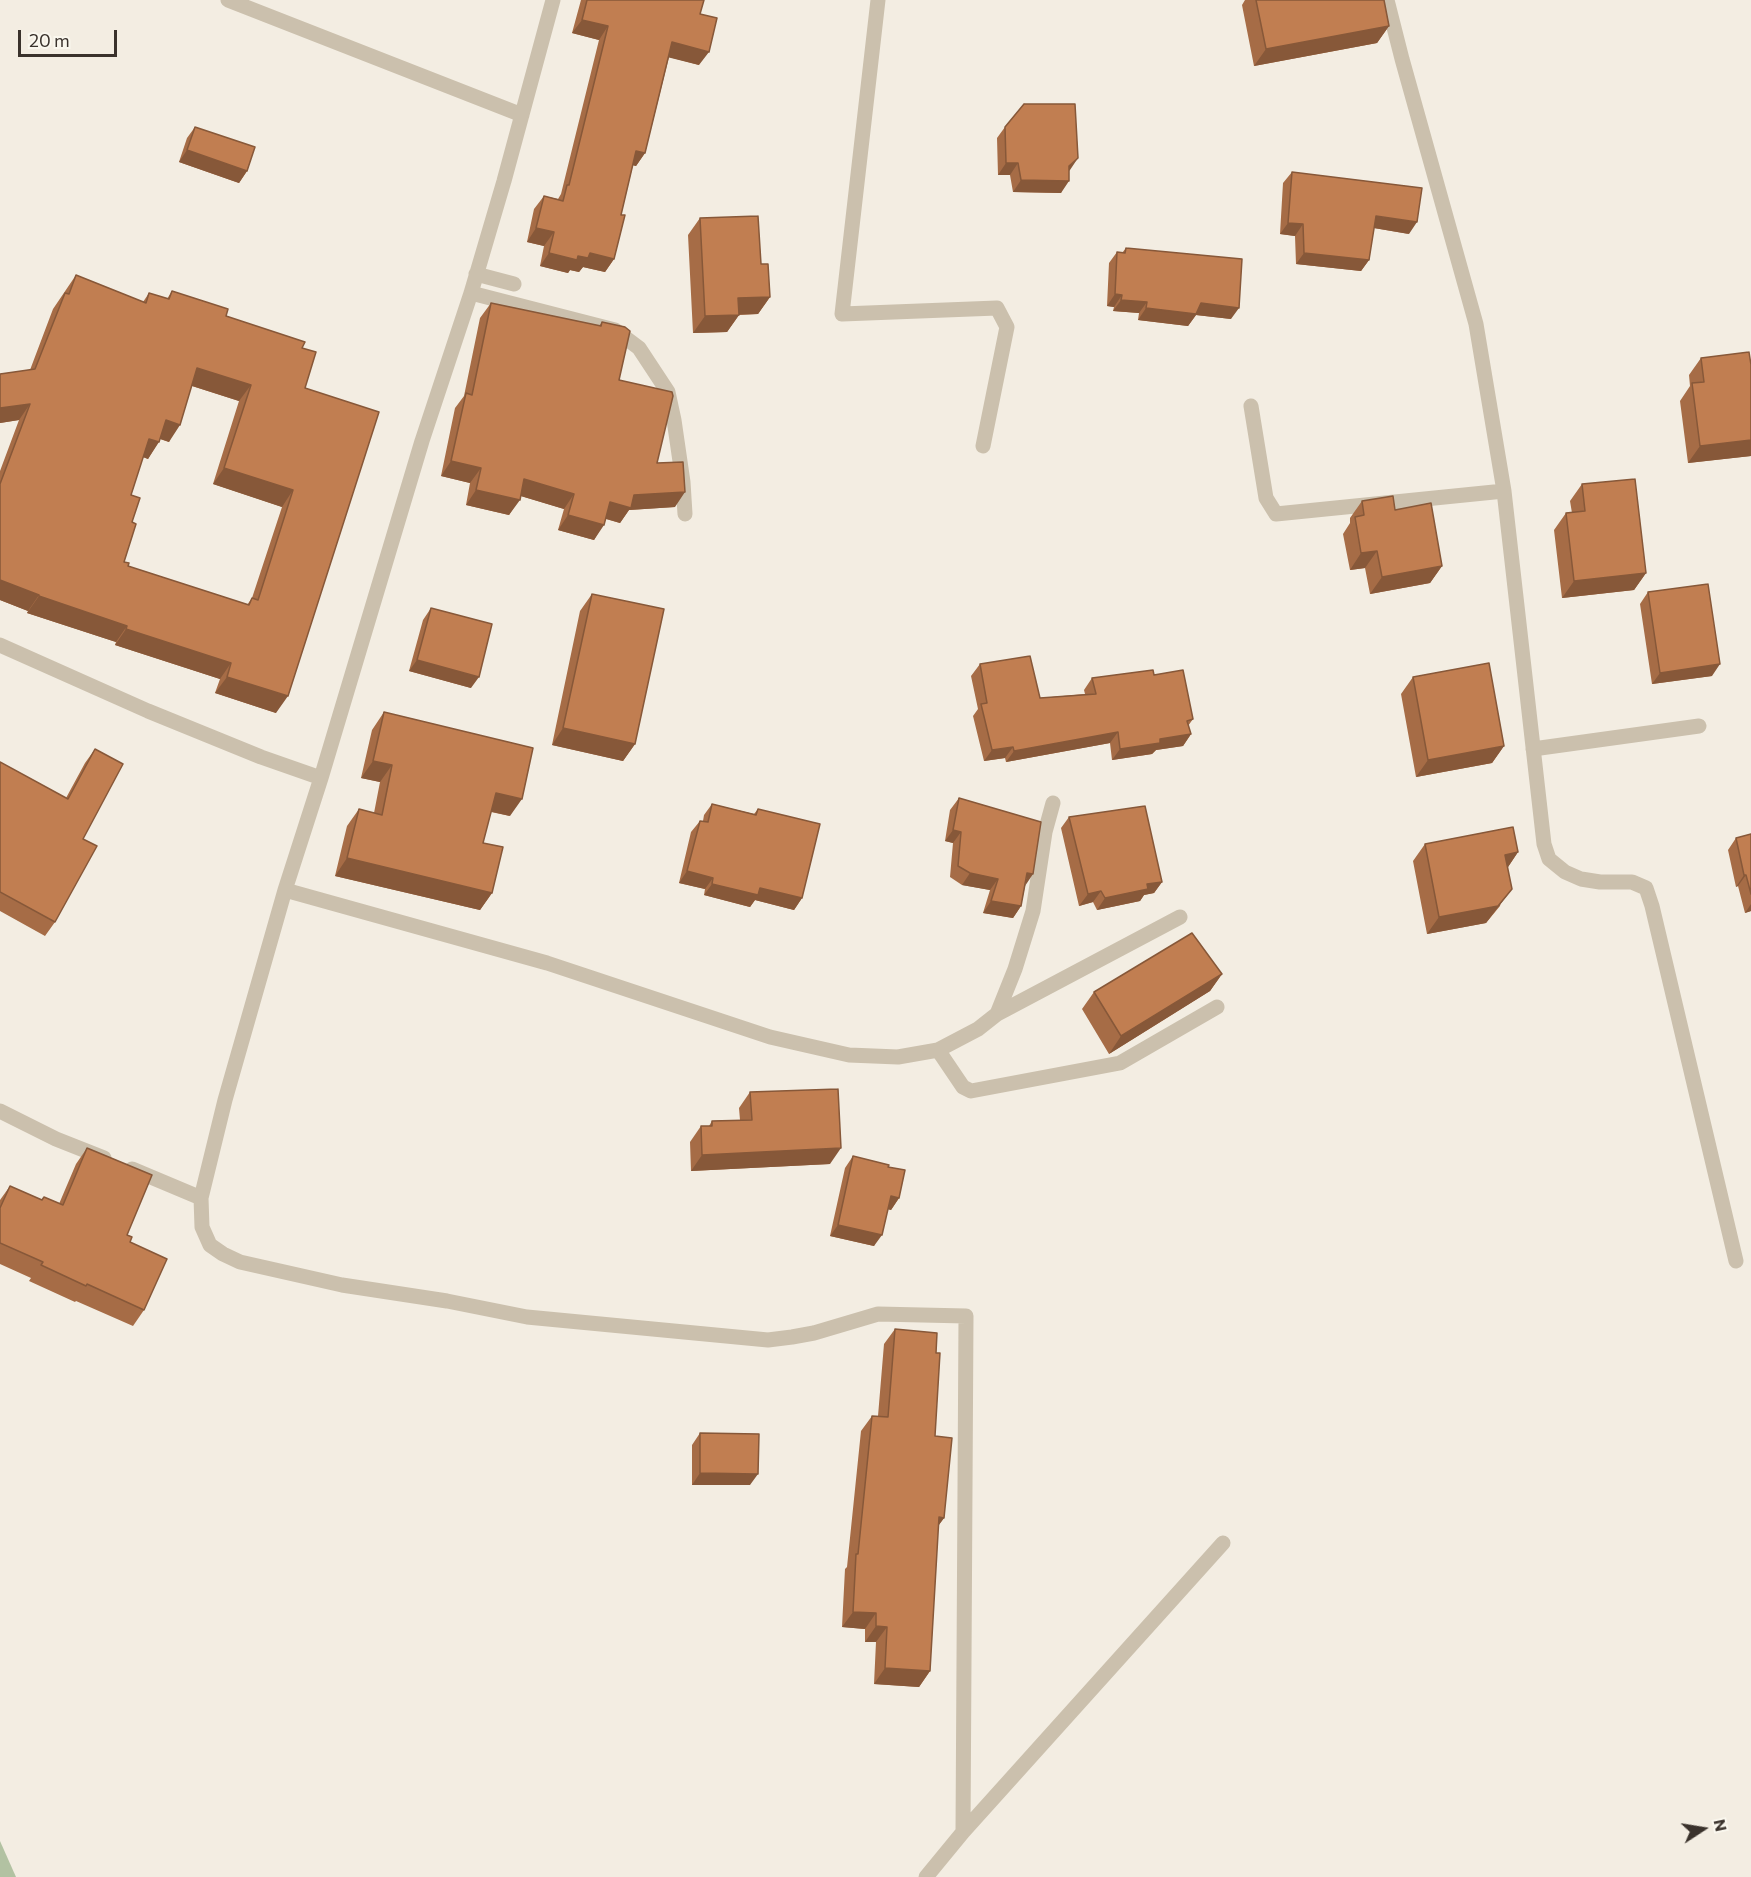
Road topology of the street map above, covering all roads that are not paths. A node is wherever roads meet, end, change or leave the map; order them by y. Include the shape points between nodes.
1 (228, 0) edge
2 (554, 0) edge
3 (878, 0) edge
4 (1388, 0) edge
5 (522, 115) junction
6 (476, 274) junction
7 (514, 284) dead end
8 (471, 293) junction
9 (1251, 406) dead end
10 (983, 446) dead end
11 (1504, 491) junction
12 (685, 514) edge
13 (0, 645) edge
14 (1699, 726) dead end
15 (1533, 749) junction
16 (321, 778) junction
17 (1053, 803) dead end
18 (285, 890) junction
19 (1180, 917) dead end
20 (1217, 1007) dead end
21 (997, 1014) junction
22 (938, 1050) junction
23 (0, 1111) edge
24 (201, 1198) junction
25 (1736, 1261) dead end
26 (1223, 1543) dead end
27 (963, 1832) junction
28 (926, 1877) edge

1 - 5 street
2 - 5 street
3 - 10 street via 842,314 997,308 1007,327
4 - 11 street via 1476,324
5 - 6 street
6 - 7 street
6 - 8 street
8 - 12 street via 615,330 639,348 668,392
8 - 16 street via 422,441
9 - 11 street via 1266,498 1276,514
11 - 15 street
13 - 16 street via 148,711
14 - 15 street
15 - 25 street via 1549,859 1581,879 1632,882 1646,888
16 - 18 street
17 - 21 street via 1033,911
18 - 22 street via 547,963 770,1037 849,1055 898,1057
18 - 24 street
19 - 21 street
20 - 22 street via 1120,1063 971,1091 963,1087
21 - 22 street
23 - 24 street via 56,1139
24 - 27 street via 202,1227 210,1245 240,1262 342,1285 527,1317 768,1340 814,1333 878,1314 966,1316
26 - 27 street
27 - 28 street

